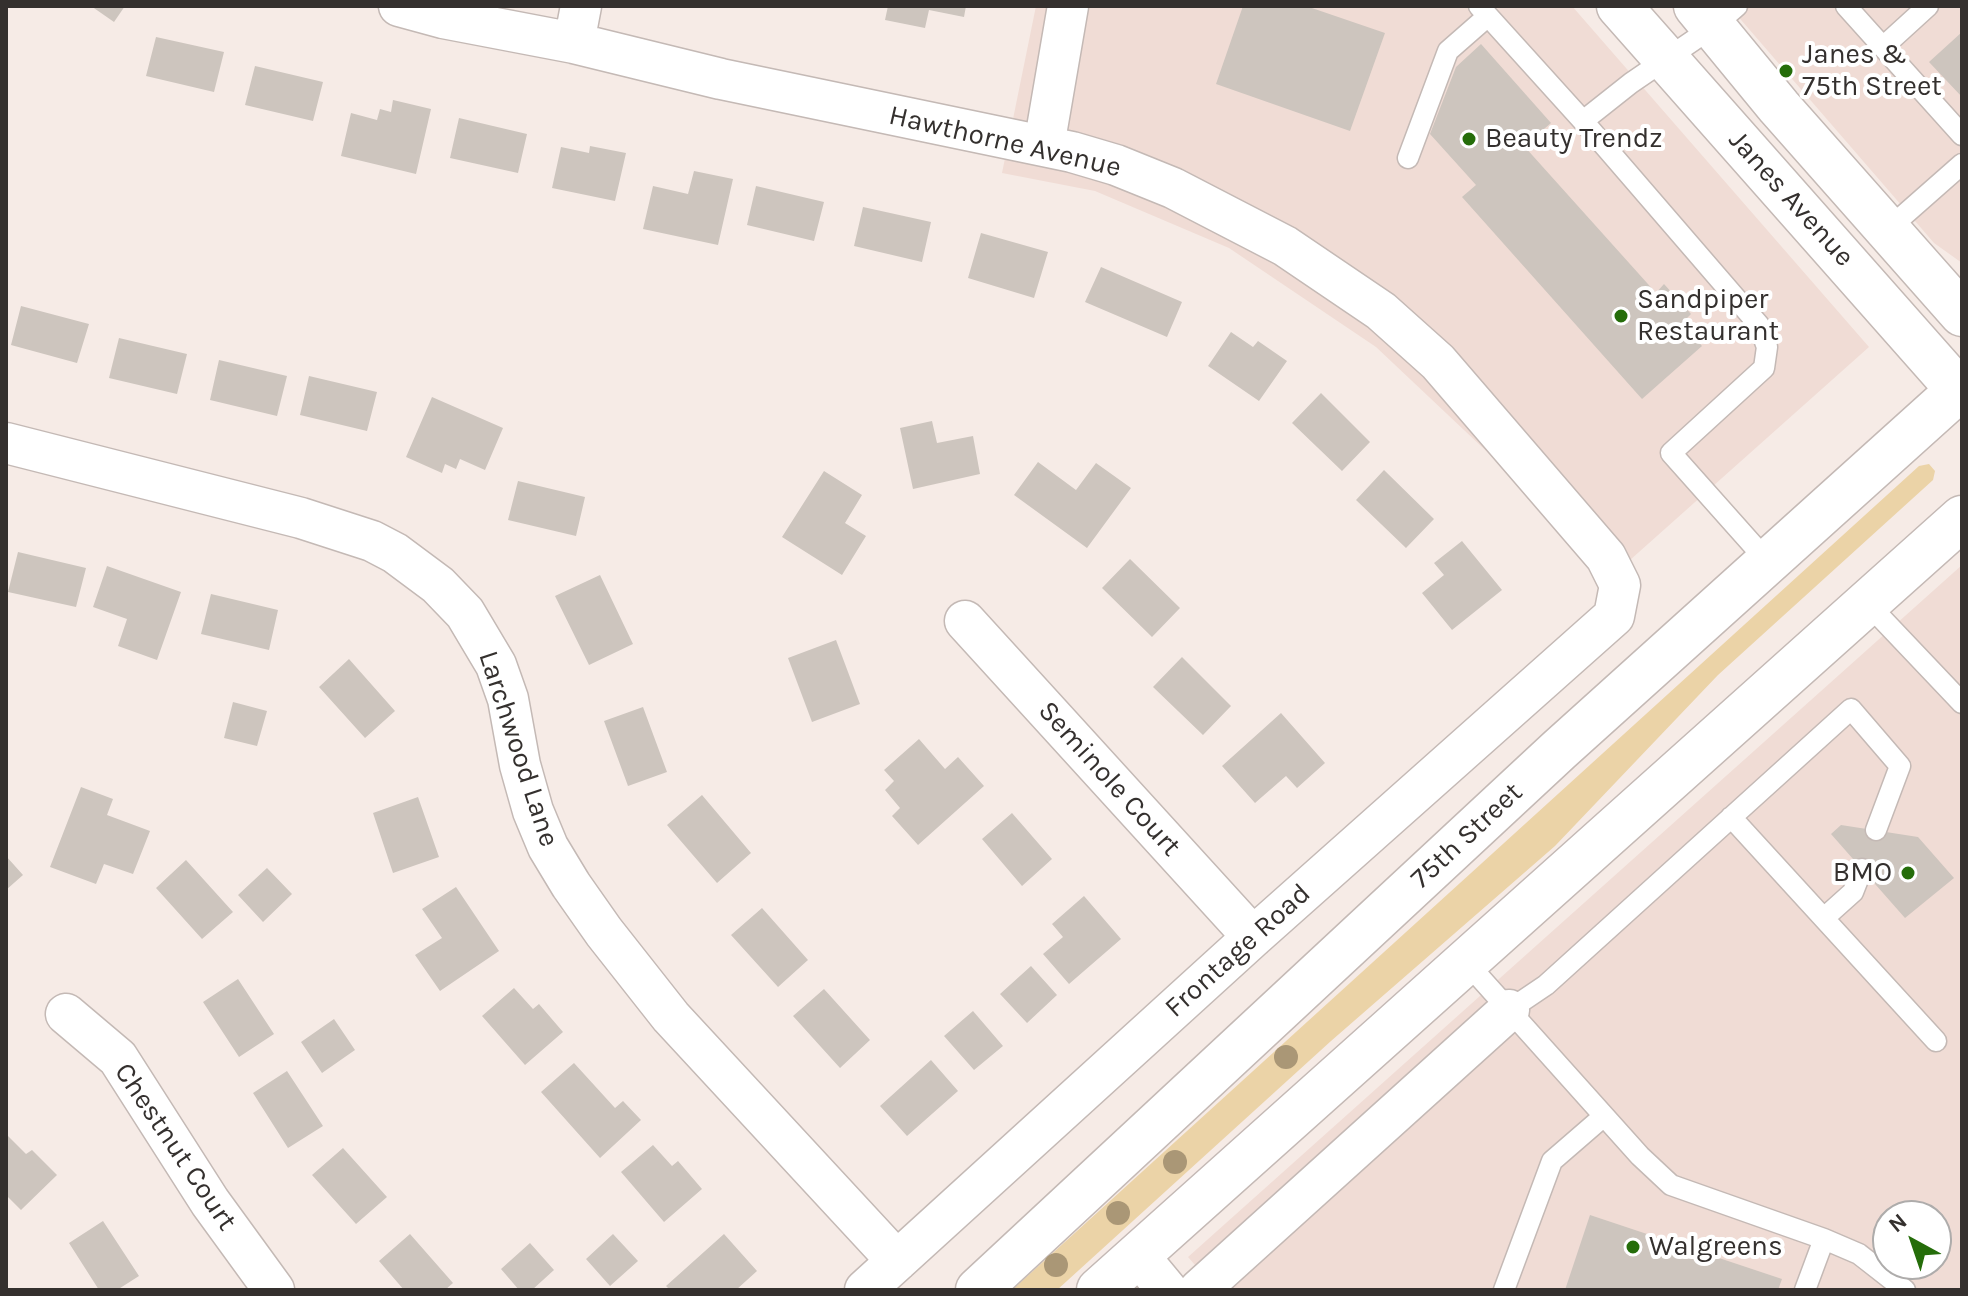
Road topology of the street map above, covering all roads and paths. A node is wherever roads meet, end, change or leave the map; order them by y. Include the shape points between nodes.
1 (399, 6) edge
2 (1068, 6) edge
3 (1619, 6) edge
4 (1846, 6) edge
5 (1928, 6) edge
6 (1483, 11) edge
7 (1715, 13) edge
8 (578, 25) edge
9 (1883, 47) junction
10 (1666, 58) junction
11 (1583, 121) junction
12 (1962, 135) edge
13 (1044, 146) junction
14 (1408, 158) dead end
15 (1962, 164) edge
16 (1887, 230) junction
17 (1962, 314) edge
18 (1961, 390) edge
19 (6, 443) edge
20 (1962, 518) edge
21 (1768, 562) junction
22 (1868, 604) junction
23 (1614, 616) joint
24 (965, 621) dead end
25 (1958, 690) edge
26 (1731, 817) junction
27 (1876, 830) dead end
28 (1862, 869) dead end
29 (1824, 918) junction
30 (1253, 937) junction
31 (1467, 963) junction
32 (1509, 1010) junction
33 (66, 1014) dead end
34 (1936, 1041) dead end
35 (1604, 1116) junction
36 (1824, 1239) junction
37 (1138, 1255) junction
38 (897, 1261) junction
39 (274, 1290) edge
40 (865, 1290) edge
41 (978, 1290) edge
42 (1099, 1290) edge
43 (1167, 1290) edge
44 (1199, 1290) edge
45 (1504, 1290) edge
46 (1805, 1290) edge
47 (1905, 1290) edge

1 - 8 street, Hawthorne Avenue via 443,18
2 - 13 street
3 - 10 main road, Janes Avenue
4 - 9 lane
5 - 9 lane
6 - 11 lane
6 - 14 lane via 1448,51
7 - 10 lane
7 - 16 main road, Janes Avenue
8 - 13 street, Hawthorne Avenue via 721,79
9 - 12 lane
10 - 11 lane
10 - 18 main road, Janes Avenue
11 - 21 lane via 1759,325 1767,347 1764,368 1671,453
13 - 23 street, Hawthorne Avenue via 1116,165 1209,205 1285,246 1381,311 1438,362 1606,557 1620,585
15 - 16 lane
16 - 17 main road, Janes Avenue
18 - 21 main road, 75th Street
19 - 38 street, Larchwood Lane via 372,541 438,585 465,613 496,665 533,811 571,885 671,1017
20 - 22 main road
21 - 41 main road, 75th Street
22 - 25 lane
22 - 31 main road
23 - 30 street, Frontage Road
24 - 30 street, Seminole Court
26 - 27 lane via 1851,709 1900,766
26 - 29 lane
26 - 32 lane via 1546,985
28 - 29 lane via 1853,892
29 - 34 lane
30 - 38 street, Frontage Road
31 - 32 lane
31 - 37 main road
32 - 35 lane
32 - 44 street
33 - 39 street, Chestnut Court via 118,1058 210,1202
35 - 36 lane via 1671,1185
35 - 45 lane via 1552,1161
36 - 46 lane
36 - 47 lane via 1859,1254
37 - 42 main road
37 - 43 street
38 - 40 street, Frontage Road

